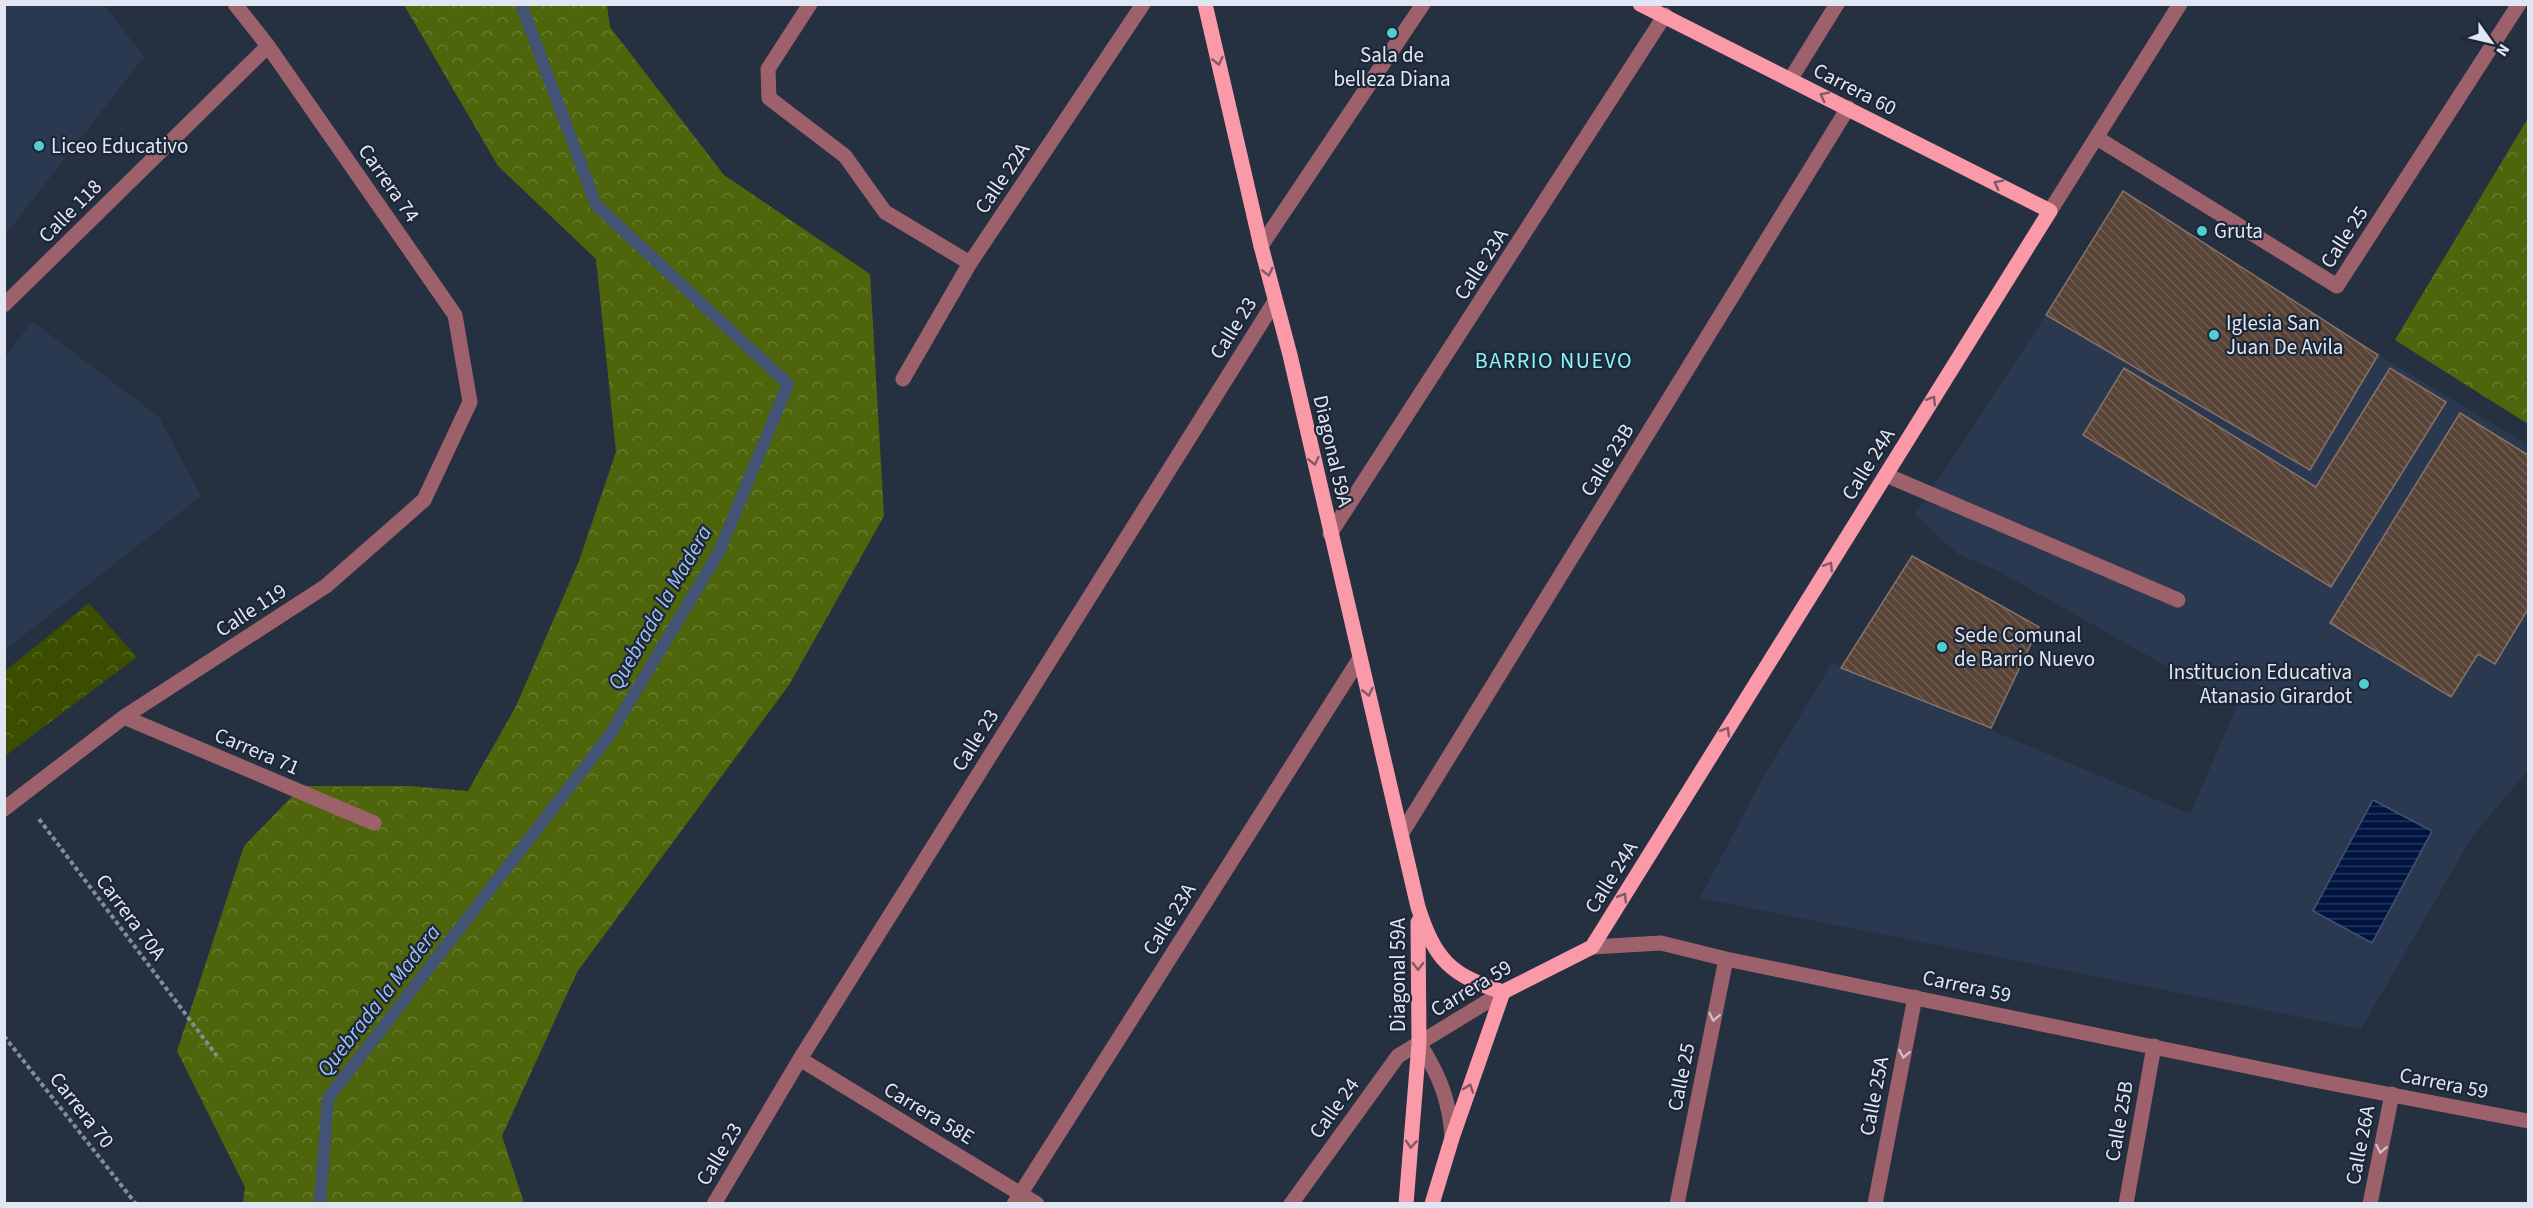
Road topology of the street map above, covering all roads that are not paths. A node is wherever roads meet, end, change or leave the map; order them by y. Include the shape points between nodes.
1 (235, 4) edge
2 (810, 4) edge
3 (1143, 4) edge
4 (1204, 4) edge
5 (1423, 4) edge
6 (1640, 4) edge
7 (1837, 4) edge
8 (2180, 4) edge
9 (2519, 4) edge
10 (1665, 15) junction
11 (268, 46) junction
12 (1790, 80) junction
13 (1848, 108) junction
14 (2097, 138) junction
15 (2050, 211) junction
16 (1261, 246) junction
17 (970, 263) junction
18 (1275, 301) junction
19 (4, 305) edge
20 (903, 379) dead end
21 (470, 402) joint
22 (1886, 475) junction
23 (1330, 534) junction
24 (2178, 600) dead end
25 (1360, 658) junction
26 (124, 717) junction
27 (4, 809) edge
28 (374, 823) dead end
29 (1402, 832) junction
30 (1418, 907) junction
31 (1592, 946) junction
32 (1726, 959) junction
33 (1503, 992) junction
34 (1915, 997) junction
35 (1419, 1044) junction
36 (2154, 1046) junction
37 (800, 1059) junction
38 (2392, 1094) junction
39 (2529, 1121) edge
40 (1452, 1138) junction
41 (1017, 1198) edge
42 (714, 1203) edge
43 (1037, 1203) edge
44 (1291, 1203) edge
45 (1406, 1203) edge
46 (1432, 1203) edge
47 (1677, 1203) edge
48 (1875, 1203) edge
49 (2126, 1203) edge
50 (2370, 1203) edge

1 - 11 street, Carrera 74
2 - 17 street via 768,69 769,98 846,156 885,212
3 - 17 street, Calle 22A
4 -> 16 main road, Diagonal 59A
5 - 16 street
6 - 10 main road, Carrera 60
7 - 12 street
8 - 14 street, Calle 24A
9 - 14 street, Calle 25 via 2337,286
10 - 12 main road, Carrera 60
10 - 23 street, Calle 23A
11 - 19 street, Calle 118
11 - 21 street, Carrera 74 via 455,315
13 -> 12 main road, Carrera 60
15 -> 13 main road, Carrera 60
13 - 29 street, Calle 23B
14 - 15 street, Calle 24A
22 -> 15 main road, Calle 24A
16 -> 18 main road, Diagonal 59A
17 - 20 street, Calle 22A
18 -> 23 main road, Diagonal 59A
18 - 37 street, Calle 23
21 - 26 street, Calle 119 via 424,500 326,586
22 - 24 street
31 -> 22 main road, Calle 24A
23 - 25 main road, Diagonal 59A
25 -> 29 main road, Diagonal 59A
25 - 41 street, Calle 23A
26 - 27 street, Calle 119
26 - 28 street, Carrera 71
29 - 30 main road, Diagonal 59A
30 - 33 main road, Diagonal 59A via 1428,938 1446,963 1472,982
30 -> 35 main road, Diagonal 59A
31 - 32 street, Carrera 59 via 1661,943
31 - 33 main road, Carrera 59
32 - 34 street, Carrera 59
32 -> 47 street, Calle 25
33 - 35 street, Carrera 59
40 -> 33 main road
34 - 36 street, Carrera 59
34 -> 48 street, Calle 25A
35 - 40 street via 1447,1097
35 - 44 street, Calle 24 via 1398,1056
35 -> 45 main road
36 - 38 street, Carrera 59
36 - 49 street, Calle 25B
37 - 41 street, Carrera 58E
37 - 42 street, Calle 23
38 - 39 street, Carrera 59
38 -> 50 street, Calle 26A
40 - 46 main road
41 - 43 street, Carrera 58E

